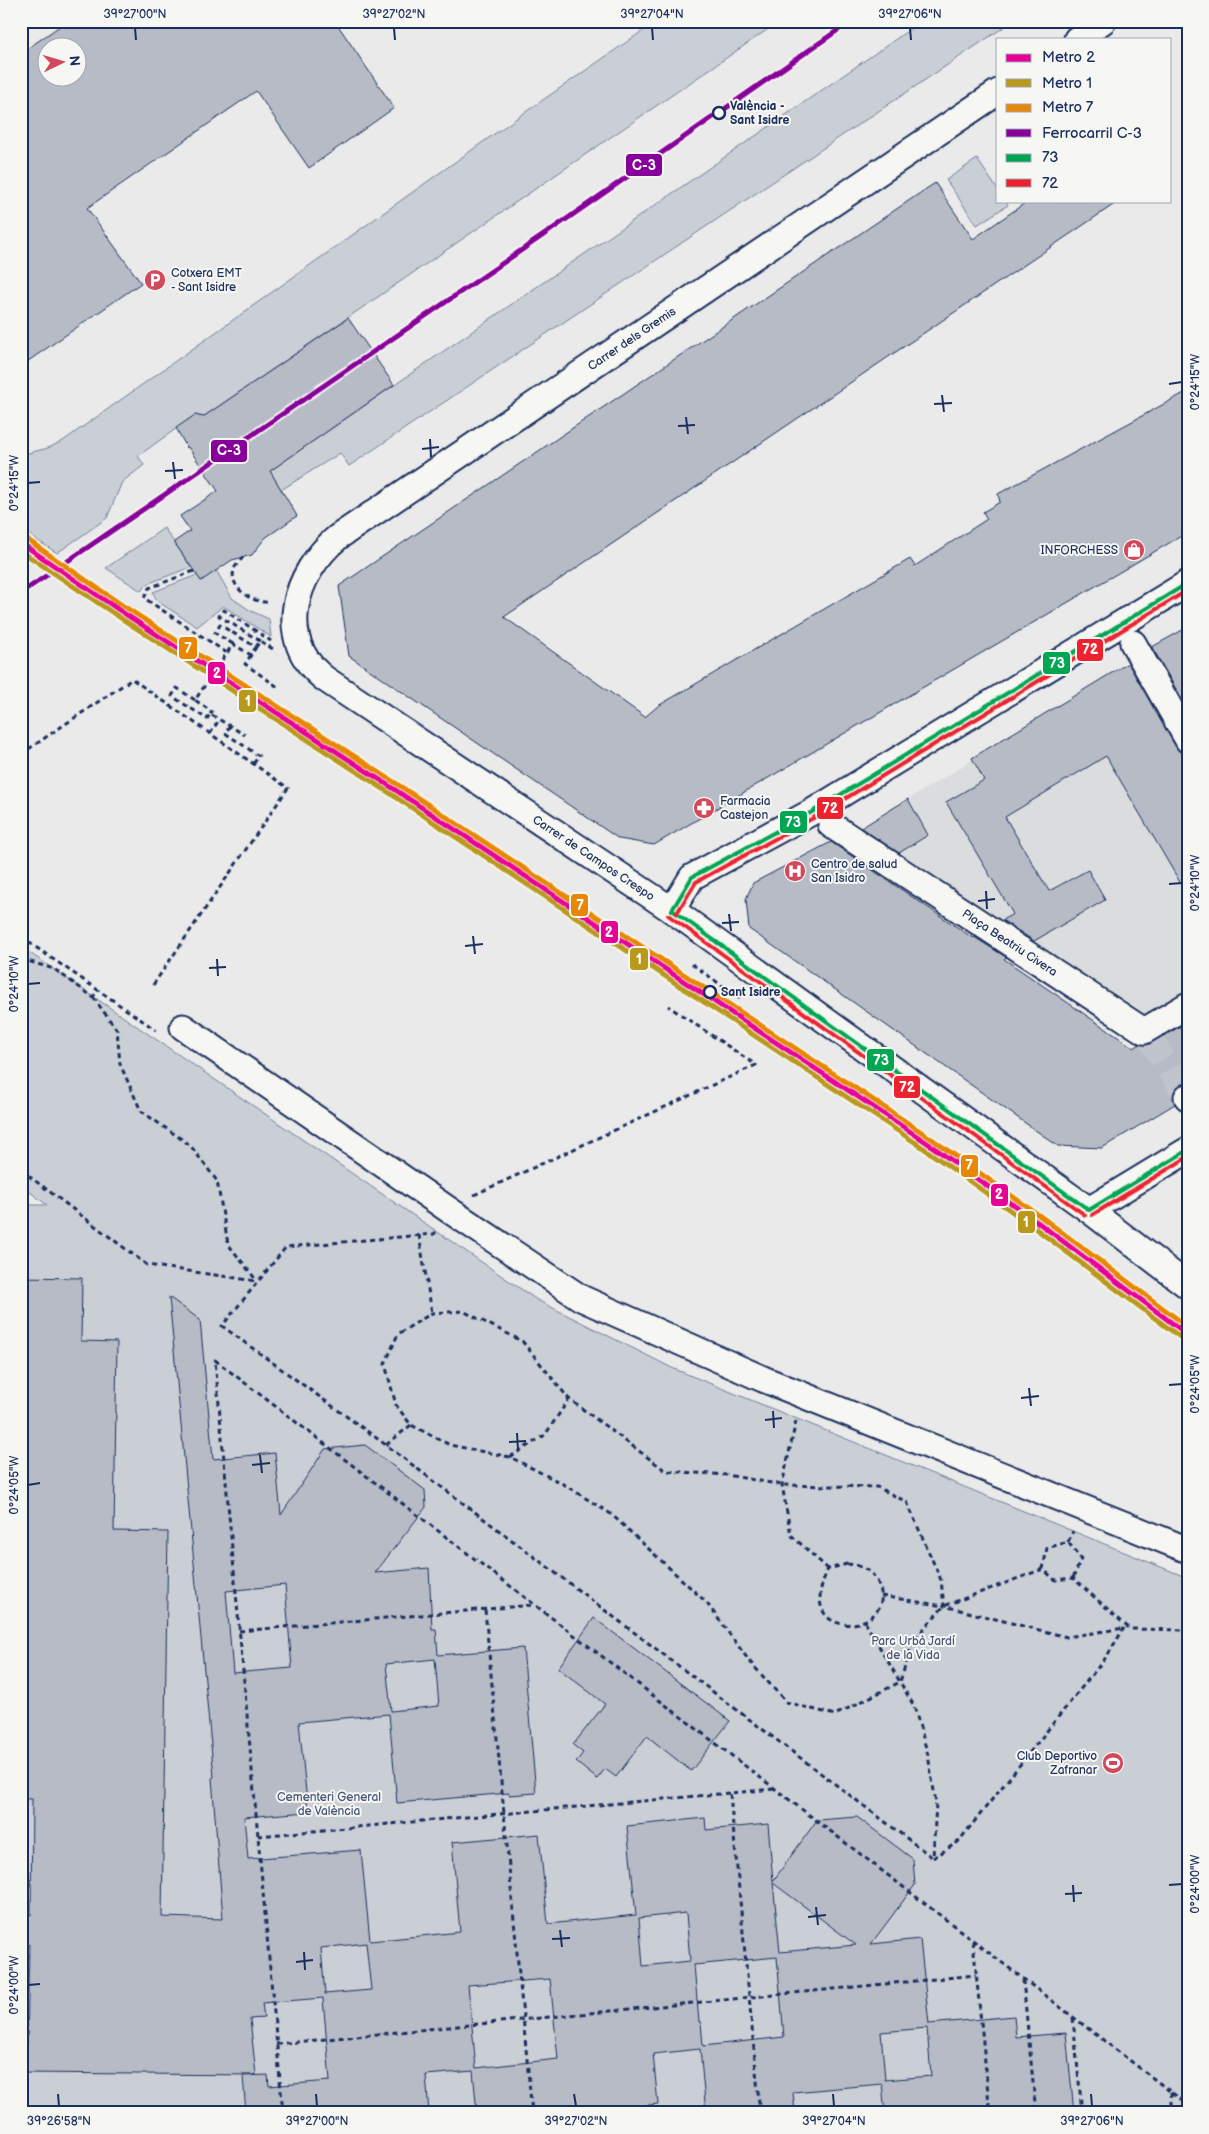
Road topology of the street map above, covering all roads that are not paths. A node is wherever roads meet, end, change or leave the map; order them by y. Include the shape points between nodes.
1 (1103, 21) edge
2 (1078, 38) edge
3 (996, 93) edge
4 (1188, 583) edge
5 (296, 609) joint
6 (1133, 643) dead end
7 (1188, 740) edge
8 (831, 825) dead end
9 (672, 910) junction
10 (1188, 1005) edge
11 (183, 1027) dead end
12 (1188, 1150) edge
13 (1089, 1210) junction
14 (1188, 1286) edge
15 (1188, 1550) edge

1 - 2 street
3 - 5 street, Carrer dels Gremis via 338,537 324,548 308,570
4 - 9 street via 812,812 692,877
5 - 9 street, Carrer de Campos Crespo via 300,647 317,673
6 - 7 street
8 - 10 street, Plaça Beatriu Civera via 1147,1035
9 - 13 street, Carrer de Campos Crespo
11 - 15 street via 581,1298 763,1379
12 - 13 street
13 - 14 street, Carrer de Campos Crespo

